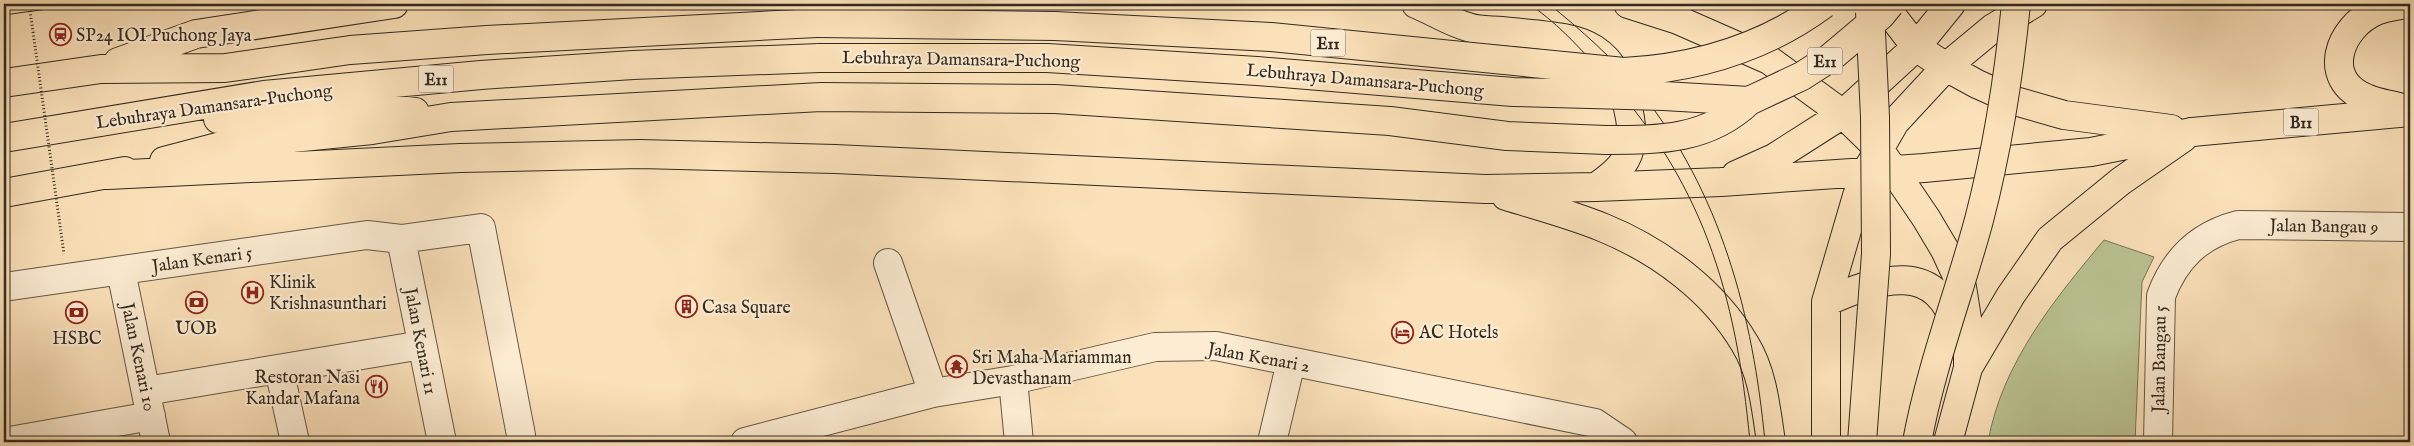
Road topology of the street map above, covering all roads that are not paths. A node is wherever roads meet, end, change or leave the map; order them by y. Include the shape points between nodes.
1 (394, 4) edge
2 (1416, 4) edge
3 (1628, 4) edge
4 (1824, 4) edge
5 (1869, 4) edge
6 (1884, 4) edge
7 (1890, 4) edge
8 (1951, 4) edge
9 (2016, 4) edge
10 (2033, 4) edge
11 (2406, 4) edge
12 (1916, 47) junction
13 (1946, 67) junction
14 (100, 69) junction
15 (4, 83) edge
16 (1749, 101) junction
17 (2410, 110) edge
18 (1843, 114) junction
19 (451, 117) junction
20 (54, 130) junction
21 (2192, 132) junction
22 (4, 138) edge
23 (1886, 160) junction
24 (1866, 172) junction
25 (108, 175) junction
26 (1721, 182) junction
27 (1596, 187) junction
28 (1485, 189) junction
29 (4, 193) edge
30 (2238, 225) joint
31 (2410, 227) edge
32 (401, 239) junction
33 (888, 263) dead end
34 (121, 271) junction
35 (4, 287) edge
36 (1826, 302) junction
37 (422, 345) junction
38 (1291, 362) junction
39 (1968, 368) junction
40 (279, 369) junction
41 (1013, 380) junction
42 (933, 393) junction
43 (148, 404) junction
44 (521, 435) dead end
45 (788, 437) edge
46 (4, 442) edge
47 (156, 442) edge
48 (295, 442) edge
49 (442, 442) edge
50 (745, 442) edge
51 (1019, 442) edge
52 (1272, 442) edge
53 (1623, 442) edge
54 (1771, 442) edge
55 (1826, 442) edge
56 (1862, 442) edge
57 (1916, 442) edge
58 (1948, 442) edge
59 (2158, 442) edge

1 - 14 main road via 196,34
2 - 27 main road via 1469,28 1569,39 1592,46 1608,62 1622,84 1631,128 1631,147 1616,174
3 - 18 main road via 1678,20 1769,60
4 - 14 main road, Lebuhraya Damansara–Puchong / E11, bridge via 1763,40 1732,54 1661,70 1624,72 1271,37 1055,26 817,23 350,50 224,68
5 - 56 main road, bridge via 1875,117 1876,254
6 - 12 main road
7 - 16 main road, Lebuhraya Damansara–Puchong / E11, bridge via 1830,58 1802,76
8 - 12 main road
9 - 57 main road, bridge via 2010,67 1979,219 1924,401
10 - 13 main road via 1993,28
11 - 17 main road via 2376,10 2360,20 2346,35 2338,69 2347,85 2365,98
12 - 13 main road
12 - 18 main road
13 - 21 main road via 2015,101 2064,115
13 - 23 main road via 1895,122
14 - 15 main road, Lebuhraya Damansara–Puchong / E11
16 - 19 main road, bridge via 1733,116 1700,132 1640,140 1507,136 1390,121 1054,99 821,97
16 - 20 main road, Lebuhraya Damansara–Puchong / E11, bridge via 1513,92 1047,58 820,58 567,69 264,95
17 - 21 main road, B11
18 - 23 main road
18 - 26 main road via 1774,158
19 - 20 main road via 390,109
19 - 25 main road via 372,130 225,145
20 - 22 main road, Lebuhraya Damansara–Puchong / E11
21 - 23 main road via 2091,152
21 - 39 main road via 2121,181 2050,239 2011,295
23 - 24 main road
23 - 39 main road via 1945,250 1962,287 1968,325
24 - 26 main road
24 - 36 main road
25 - 28 main road via 460,158 640,154
25 - 29 main road
26 - 27 main road
27 - 28 main road
28 - 54 main road via 1604,228 1670,263 1695,283 1722,311 1746,344 1761,384
30 - 31 street, Jalan Bangau 9
30 - 59 street, Jalan Bangau 5 via 2218,230 2200,241 2181,258 2163,289
32 - 34 street, Jalan Kenari 5 via 367,235
32 - 37 street, Jalan Kenari 11
32 - 44 street, Jalan Kenari 5 via 481,228
33 - 42 street
34 - 35 street, Jalan Kenari 5
34 - 43 street, Jalan Kenari 10
36 - 39 main road via 1865,285 1910,280 1930,287 1952,311
36 - 55 main road
37 - 40 street
37 - 49 street, Jalan Kenari 11
38 - 41 street, Jalan Kenari 2 via 1216,346 1156,347
38 - 52 street
38 - 53 street, Jalan Kenari 2 via 1595,423
39 - 58 main road
40 - 43 street
40 - 48 street
41 - 42 street, Jalan Kenari 2
41 - 51 street
42 - 45 street, Jalan Kenari 2
43 - 46 street
43 - 47 street, Jalan Kenari 10
45 - 50 street, Jalan Kenari 2

